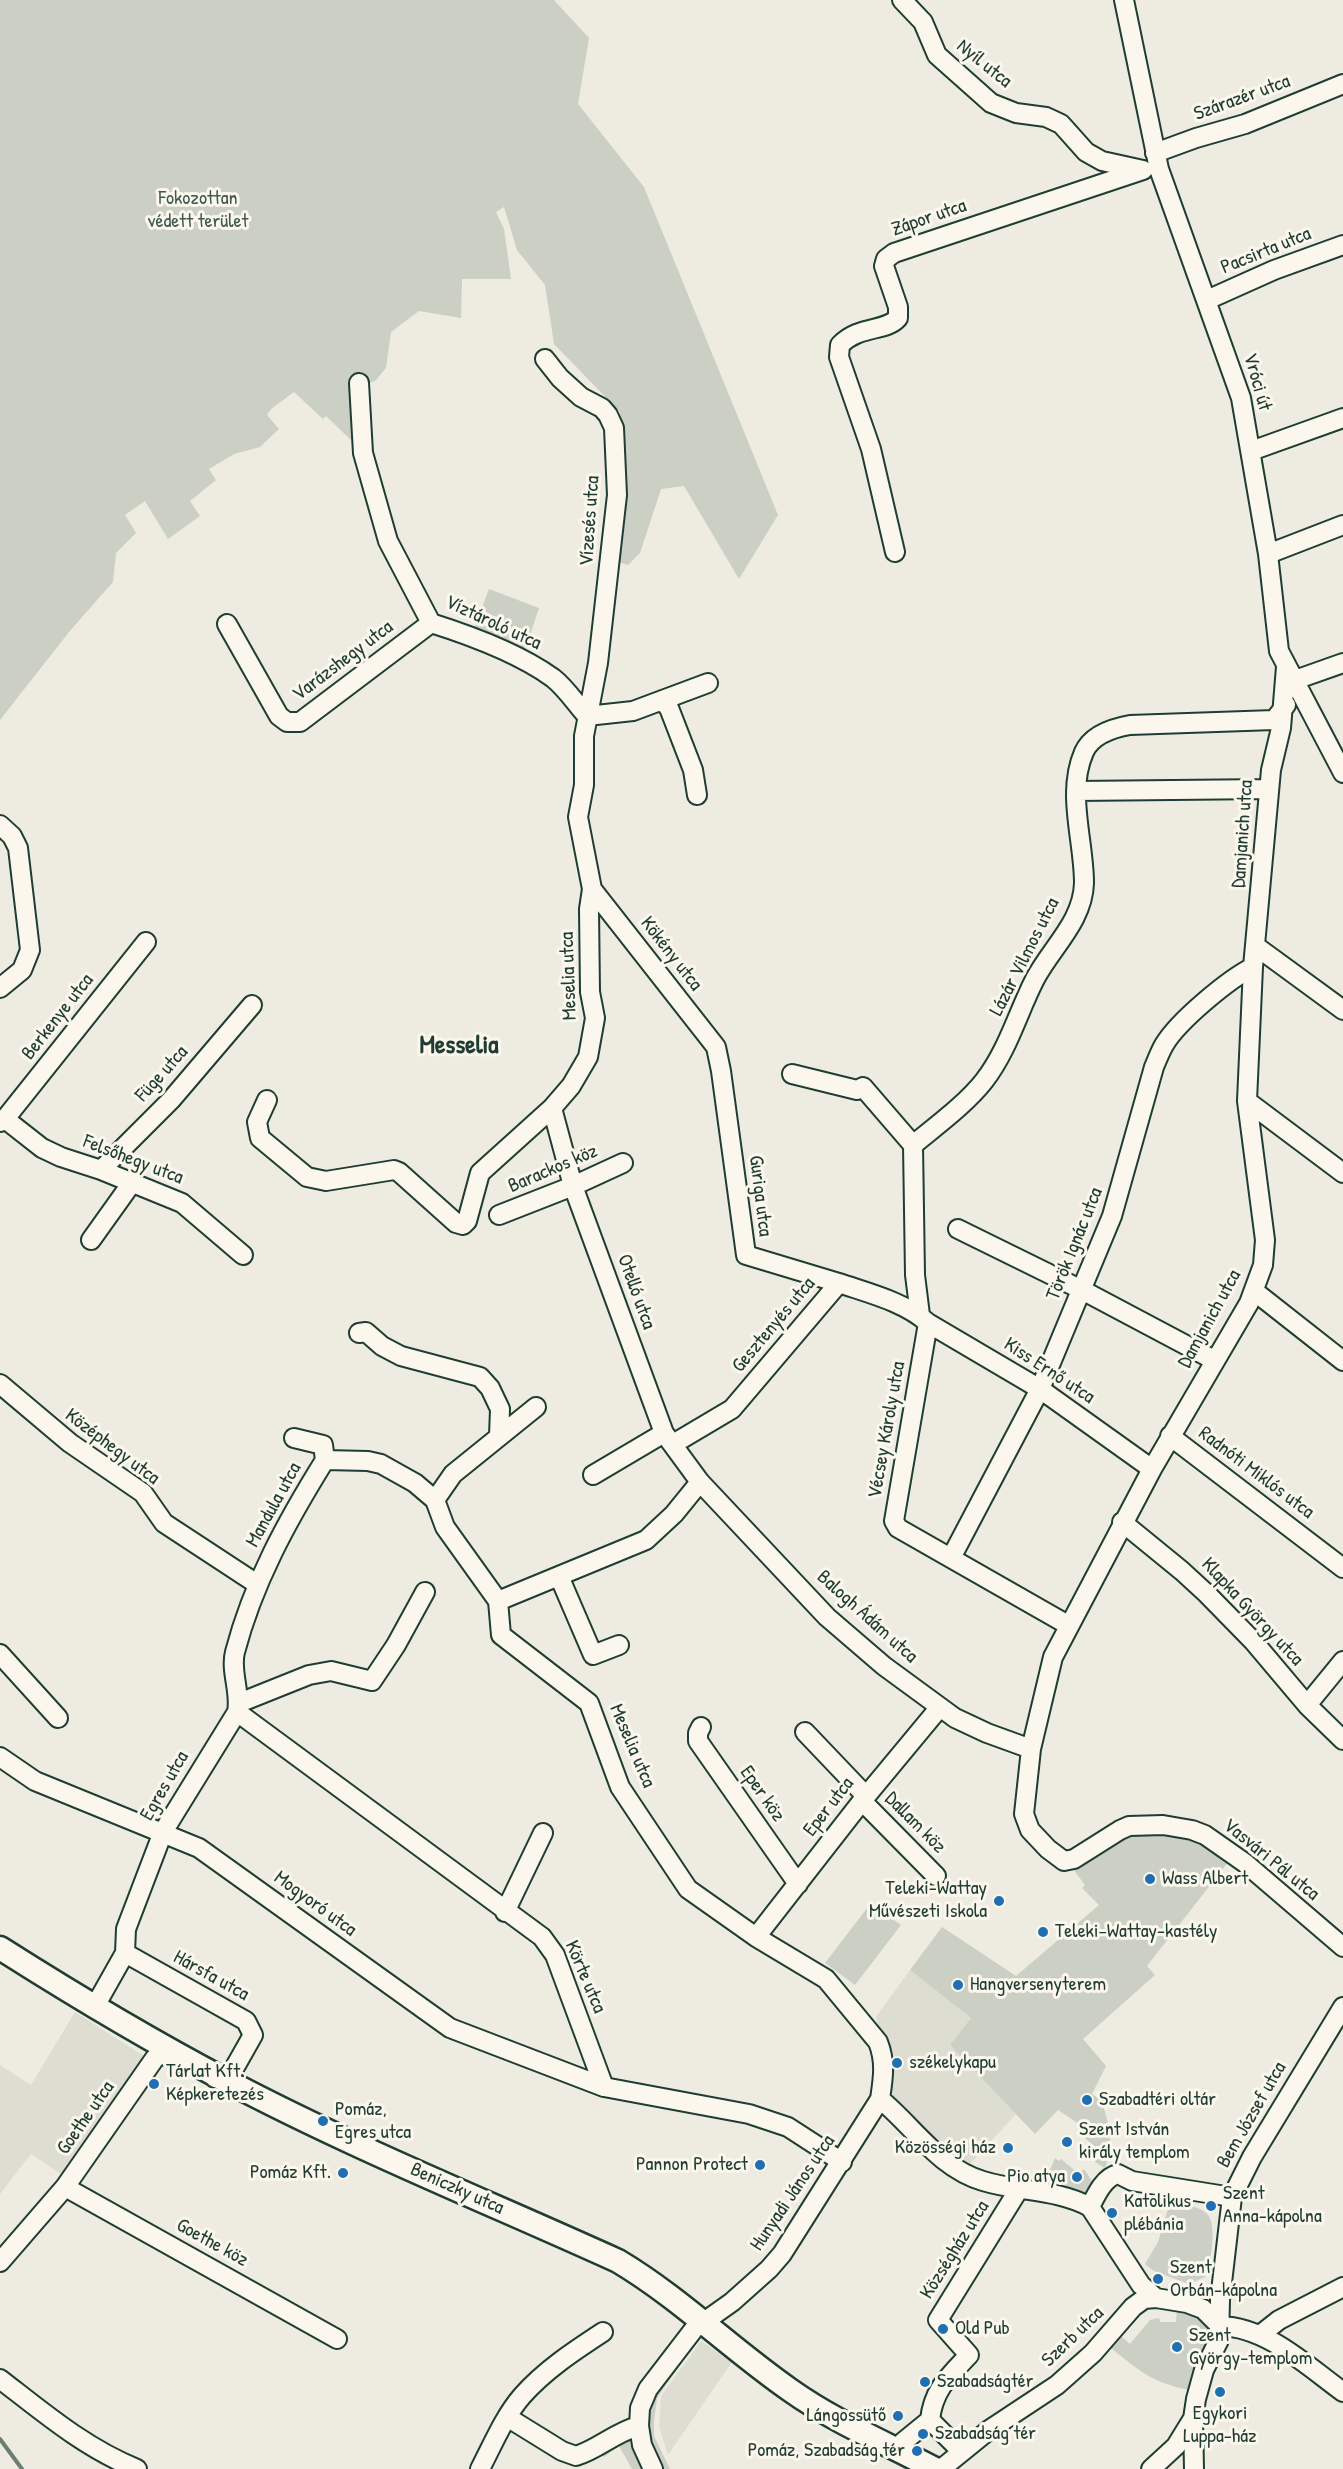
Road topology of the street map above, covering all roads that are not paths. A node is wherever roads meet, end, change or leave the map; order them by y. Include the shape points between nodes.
1 (902, 0) edge
2 (1124, 0) edge
3 (1343, 84) edge
4 (1152, 164) junction
5 (1343, 245) edge
6 (1207, 300) junction
7 (545, 359) dead end
8 (360, 383) dead end
9 (1343, 418) edge
10 (1251, 451) junction
11 (1343, 525) edge
12 (895, 552) dead end
13 (1268, 554) junction
14 (431, 623) junction
15 (227, 624) dead end
16 (1343, 663) edge
17 (1291, 673) junction
18 (708, 683) dead end
19 (662, 700) junction
20 (1305, 700) junction
21 (1283, 708) junction
22 (587, 716) junction
23 (1343, 773) edge
24 (1269, 789) junction
25 (1076, 791) junction
26 (697, 795) dead end
27 (0, 825) edge
28 (592, 889) junction
29 (146, 942) dead end
30 (1257, 947) junction
31 (1254, 967) junction
32 (0, 988) edge
33 (252, 1005) dead end
34 (1343, 1010) edge
35 (716, 1047) joint
36 (792, 1074) dead end
37 (267, 1100) dead end
38 (1247, 1101) junction
39 (552, 1108) junction
40 (3, 1121) edge
41 (913, 1144) junction
42 (624, 1163) dead end
43 (101, 1170) junction
44 (1343, 1173) edge
45 (131, 1184) junction
46 (573, 1186) junction
47 (499, 1215) dead end
48 (958, 1229) dead end
49 (91, 1240) dead end
50 (243, 1255) dead end
51 (839, 1283) junction
52 (1082, 1290) junction
53 (1254, 1291) junction
54 (924, 1319) junction
55 (359, 1333) dead end
56 (1214, 1360) junction
57 (1343, 1361) edge
58 (0, 1384) edge
59 (1040, 1389) junction
60 (536, 1407) dead end
61 (499, 1436) junction
62 (1170, 1436) junction
63 (294, 1438) dead end
64 (669, 1439) junction
65 (324, 1460) junction
66 (1152, 1469) junction
67 (593, 1475) dead end
68 (700, 1482) junction
69 (435, 1500) junction
70 (1122, 1522) junction
71 (951, 1558) junction
72 (1343, 1568) edge
73 (559, 1576) junction
74 (257, 1584) junction
75 (425, 1592) dead end
76 (498, 1601) junction
77 (1068, 1625) junction
78 (619, 1645) dead end
79 (0, 1654) edge
80 (1343, 1661) edge
81 (1306, 1705) junction
82 (238, 1707) junction
83 (940, 1707) junction
84 (58, 1718) dead end
85 (701, 1727) dead end
86 (805, 1732) dead end
87 (1343, 1740) edge
88 (1031, 1749) junction
89 (0, 1756) edge
90 (864, 1798) junction
91 (1024, 1808) joint
92 (163, 1832) junction
93 (543, 1833) dead end
94 (936, 1876) dead end
95 (798, 1884) junction
96 (505, 1912) junction
97 (756, 1937) junction
98 (1343, 1947) edge
99 (0, 1948) edge
100 (125, 1953) junction
101 (1343, 2007) edge
102 (94, 2008) junction
103 (227, 2081) junction
104 (604, 2087) junction
105 (879, 2099) junction
106 (842, 2162) junction
107 (65, 2187) junction
108 (1019, 2189) junction
109 (1232, 2197) junction
110 (1090, 2207) junction
111 (0, 2262) edge
112 (1222, 2279) junction
113 (1343, 2287) edge
114 (1156, 2298) junction
115 (1187, 2303) junction
116 (702, 2323) junction
117 (603, 2332) dead end
118 (1219, 2333) junction
119 (1260, 2335) junction
120 (337, 2339) dead end
121 (0, 2379) edge
122 (1343, 2392) edge
123 (507, 2417) junction
124 (1193, 2419) junction
125 (930, 2420) junction
126 (639, 2426) junction
127 (900, 2451) junction
128 (961, 2451) junction
129 (136, 2469) edge
130 (480, 2469) edge
131 (652, 2469) edge
132 (935, 2469) edge
133 (941, 2469) edge
134 (1151, 2469) edge
135 (1194, 2469) edge

1 - 4 street, Nyíl utca via 923,22 937,55 991,103 1061,124 1086,152 1102,161
2 - 4 street, Vróci út
3 - 4 street, Szárazér utca via 1245,124 1196,138
4 - 6 street, Vróci út
4 - 12 street, Zápor utca via 886,259 884,266 898,318 894,323 847,337 840,345 839,357 871,449
5 - 6 street, Pacsirta utca
6 - 10 street, Vróci út via 1241,398
7 - 22 street, Vízesés utca via 581,397 602,408 614,428 617,495 598,663
8 - 14 street, Víztároló utca via 363,453 388,541
9 - 10 street
10 - 13 street, Vróci út
11 - 13 street
13 - 17 street, Vróci út via 1279,651
14 - 15 street, Varázshegy utca via 300,722 287,722 279,717
14 - 22 street, Víztároló utca via 466,634 541,671 555,680
16 - 17 street
17 - 20 street, Vróci út
17 - 21 street, Damjanich utca
18 - 19 street
19 - 22 street via 633,711
19 - 26 street via 669,708 693,770
20 - 21 street, Lázár Vilmos utca via 1293,701
20 - 23 street, Vróci út
21 - 24 street, Damjanich utca
21 - 25 street, Lázár Vilmos utca via 1274,720 1130,725 1106,731 1084,753
22 - 28 street, Meselia utca via 582,748 584,784 578,817
24 - 25 street
24 - 30 street, Damjanich utca
25 - 41 street, Lázár Vilmos utca via 1084,884 1074,920 1036,978 1008,1041 984,1081
27 - 32 street via 18,848 30,950 22,970
28 - 35 street, Kökény utca
28 - 39 street, Meselia utca via 590,992 596,1018 588,1057
29 - 40 street, Berkenye utca
30 - 31 street, Damjanich utca
30 - 34 street
31 - 38 street, Damjanich utca
31 - 52 street, Török Ignác utca via 1237,975 1163,1045 1112,1216
33 - 43 street, Füge utca via 171,1100
35 - 51 street, Guriga utca via 744,1253
36 - 41 street via 857,1090 863,1087
37 - 39 street, Meselia utca via 257,1122 260,1138 307,1177 326,1181 394,1170 456,1223 464,1225 480,1173
38 - 44 street
38 - 53 street, Damjanich utca via 1265,1240 1263,1265
39 - 46 street, Otelló utca
40 - 43 street, Felsőhegy utca via 42,1148
41 - 54 street, Vécsey Károly utca via 915,1275
42 - 46 street, Barackos köz
43 - 45 street, Felsőhegy utca
45 - 49 street
45 - 50 street, Felsőhegy utca via 182,1203
46 - 47 street, Barackos köz
46 - 64 street, Otelló utca
48 - 52 street
51 - 54 street, Gesztenyés utca
51 - 64 street, Gesztenyés utca via 732,1409
52 - 56 street
52 - 59 street, Török Ignác utca
53 - 56 street, Damjanich utca
53 - 57 street
54 - 59 street, Kiss Ernő utca
54 - 71 street, Vécsey Károly utca via 894,1521 898,1528
55 - 61 street via 366,1332 400,1356 480,1377 500,1409
56 - 62 street, Damjanich utca
58 - 74 street, Középhegy utca via 70,1443 143,1493 164,1523
59 - 66 street, Kiss Ernő utca
59 - 71 street, Török Ignác utca
60 - 61 street
61 - 69 street via 453,1474
62 - 66 street, Damjanich utca
62 - 72 street, Radnóti Miklós utca
63 - 65 street via 324,1445
64 - 67 street, Gesztenyés utca
64 - 68 street, Otelló utca
65 - 69 street, Mandula utca via 381,1464 416,1483
65 - 74 street, Mandula utca via 288,1520
66 - 70 street, Damjanich utca
68 - 73 street via 646,1540
68 - 83 street, Balogh Ádám utca via 827,1617
69 - 76 street via 445,1527
70 - 77 street, Damjanich utca
70 - 81 street, Klapka György utca via 1182,1570 1222,1609
71 - 77 street, Vécsey Károly utca
73 - 76 street
73 - 78 street via 594,1655
74 - 82 street via 234,1655
75 - 82 street via 372,1681 331,1671 309,1675
76 - 97 street, Meselia utca via 501,1635 589,1703 620,1787 688,1889
77 - 88 street, Damjanich utca via 1053,1657
79 - 84 street
80 - 81 street
81 - 87 street, Klapka György utca
82 - 92 street, Egres utca
82 - 96 street, Körte utca
83 - 88 street, Balogh Ádám utca via 970,1727
83 - 90 street, Eper utca
85 - 95 street, Eper köz via 698,1741
86 - 90 street, Dallam köz
88 - 91 street, Damjanich utca
89 - 92 street, Mogyoró utca via 35,1781
90 - 94 street, Dallam köz
90 - 95 street, Eper utca
91 - 98 street, Vasvári Pál utca via 1030,1830 1064,1861 1129,1826 1172,1826 1205,1835 1245,1863
92 - 100 street, Egres utca via 126,1929
92 - 104 street, Mogyoró utca via 199,1848 450,2028
93 - 96 street
95 - 97 street, Eper utca
96 - 104 street, Körte utca via 542,1937 555,1955
97 - 105 street, Meselia utca via 826,1979 878,2042 884,2065
99 - 102 main road, Beniczky utca
100 - 102 street, Egres utca
100 - 103 street, Hársfa utca via 246,2021 254,2035
101 - 109 street, Bem József utca via 1257,2148
102 - 103 main road, Beniczky utca
103 - 107 street, Goethe utca via 158,2056
103 - 116 main road, Beniczky utca via 366,2149 618,2261
104 - 106 street via 749,2114 789,2127
105 - 106 street, Hunyadi János utca
105 - 108 street via 949,2165 982,2181
106 - 116 street, Hunyadi János utca via 769,2269
107 - 111 street, Goethe utca
107 - 120 street, Goethe köz
108 - 110 street via 1059,2196
108 - 125 street, Községház utca via 938,2320 969,2355 937,2392
109 - 110 street via 1132,2181 1118,2174 1112,2175
109 - 112 street, Bem József utca
110 - 114 street via 1141,2285
112 - 115 street via 1213,2291
112 - 118 street, Bem József utca
113 - 119 street via 1279,2320
114 - 115 street
114 - 128 street, Szerb utca via 1144,2299 1133,2307 1093,2353 1056,2385
115 - 118 street via 1203,2310
116 - 126 street, Hunyadi János utca via 648,2389 640,2408
116 - 127 main road, Beniczky utca via 791,2391 854,2430
117 - 123 street via 542,2376
118 - 119 street via 1232,2326
118 - 124 street via 1199,2385
119 - 122 street
121 - 129 street via 73,2436
123 - 126 street via 576,2456
123 - 130 street
124 - 134 street via 1176,2446
124 - 135 street
125 - 127 street via 903,2442
125 - 128 street
126 - 131 street
127 - 132 main road
128 - 133 street, Szerb utca

